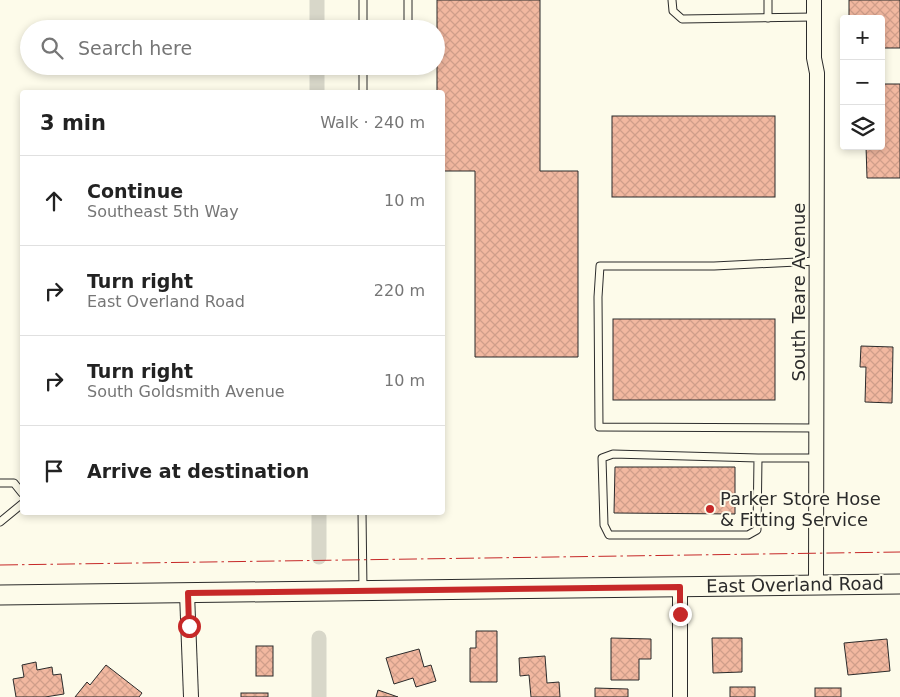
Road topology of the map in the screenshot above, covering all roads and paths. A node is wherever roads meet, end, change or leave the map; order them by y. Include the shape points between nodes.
1 (363, 0) edge
2 (408, 0) edge
3 (672, 0) edge
4 (768, 0) edge
5 (814, 0) edge
6 (814, 17) junction
7 (768, 18) junction
8 (363, 20) edge
9 (408, 20) edge
10 (363, 75) edge
11 (362, 90) edge
12 (817, 261) junction
13 (817, 428) junction
14 (758, 458) junction
15 (817, 458) junction
16 (0, 483) edge
17 (20, 490) edge
18 (20, 506) edge
19 (362, 515) edge
20 (0, 522) edge
21 (900, 584) edge
22 (816, 585) junction
23 (680, 587) junction
24 (362, 590) junction
25 (188, 593) junction
26 (0, 595) edge
27 (191, 697) edge
28 (680, 697) edge

1 - 8 lane
2 - 9 lane
3 - 7 lane via 673,11 682,19
4 - 7 lane
5 - 6 street, South Teare Avenue
6 - 7 lane
6 - 12 street, South Teare Avenue
10 - 11 lane
12 - 13 street, South Teare Avenue
12 - 13 lane via 714,266 600,266 598,297 599,427
13 - 15 street, South Teare Avenue
14 - 14 lane via 613,454 602,458 604,525 609,535 748,535 757,530
14 - 15 lane
15 - 22 street, South Teare Avenue
16 - 17 lane via 14,483
18 - 20 lane
19 - 24 lane
21 - 22 main road, East Overland Road
22 - 23 main road, East Overland Road
23 - 24 main road, East Overland Road
23 - 28 street
24 - 25 main road, East Overland Road
25 - 26 main road, East Overland Road
25 - 27 street

